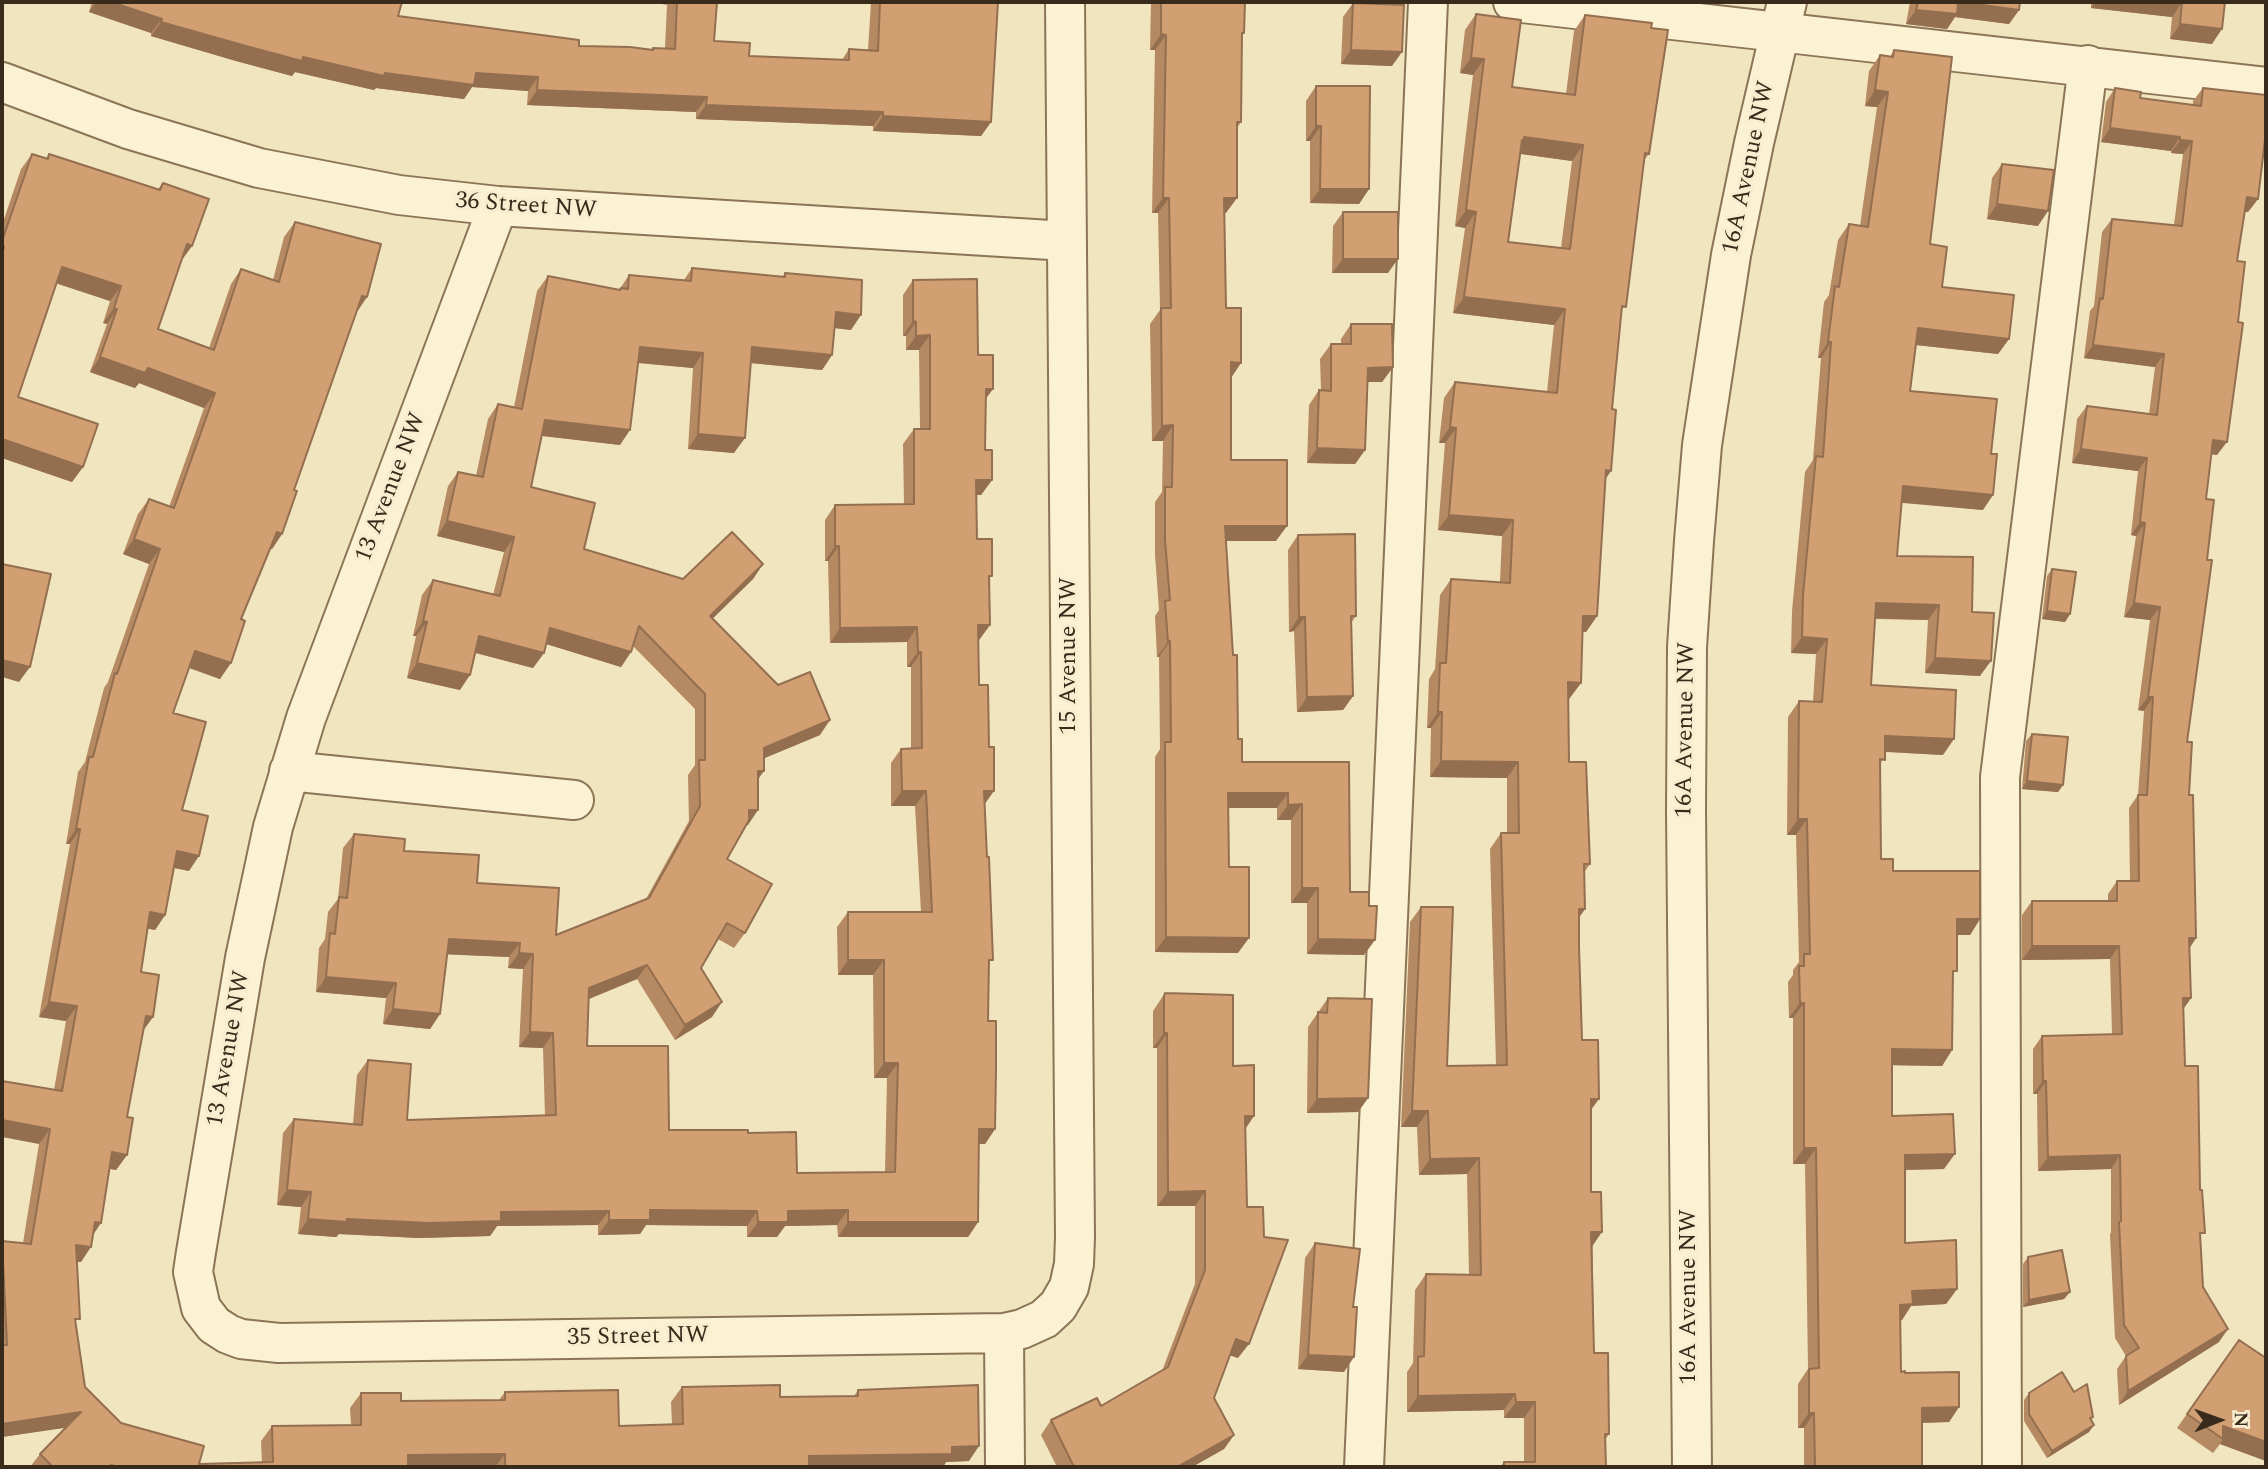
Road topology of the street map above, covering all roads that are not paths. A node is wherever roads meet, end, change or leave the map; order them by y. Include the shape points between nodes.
1 (1065, 2) edge
2 (1428, 2) edge
3 (1513, 2) edge
4 (1783, 17) edge
5 (2088, 65) junction
6 (2, 82) edge
7 (2266, 87) edge
8 (498, 206) junction
9 (1067, 241) junction
10 (289, 771) junction
11 (574, 800) dead end
12 (1058, 1306) joint
13 (214, 1325) joint
14 (1004, 1333) junction
15 (1005, 1467) edge
16 (1364, 1467) edge
17 (1692, 1467) edge
18 (2002, 1467) edge

1 - 9 street, 15 Avenue NW
2 - 16 street
3 - 4 street
4 - 5 street
4 - 17 street, 16A Avenue NW via 1731,255 1717,343 1702,445 1688,634
5 - 7 street
5 - 18 street via 2000,777
6 - 8 street, 36 Street NW via 128,129 259,167 399,195
8 - 9 street, 36 Street NW
8 - 10 street, 13 Avenue NW via 321,674
9 - 12 street, 15 Avenue NW via 1075,1237 1069,1287
10 - 11 street
10 - 13 street, 13 Avenue NW via 245,958 193,1272 201,1308
12 - 14 street, 35 Street NW via 1044,1319
13 - 14 street, 35 Street NW via 241,1339 279,1343
14 - 15 street

